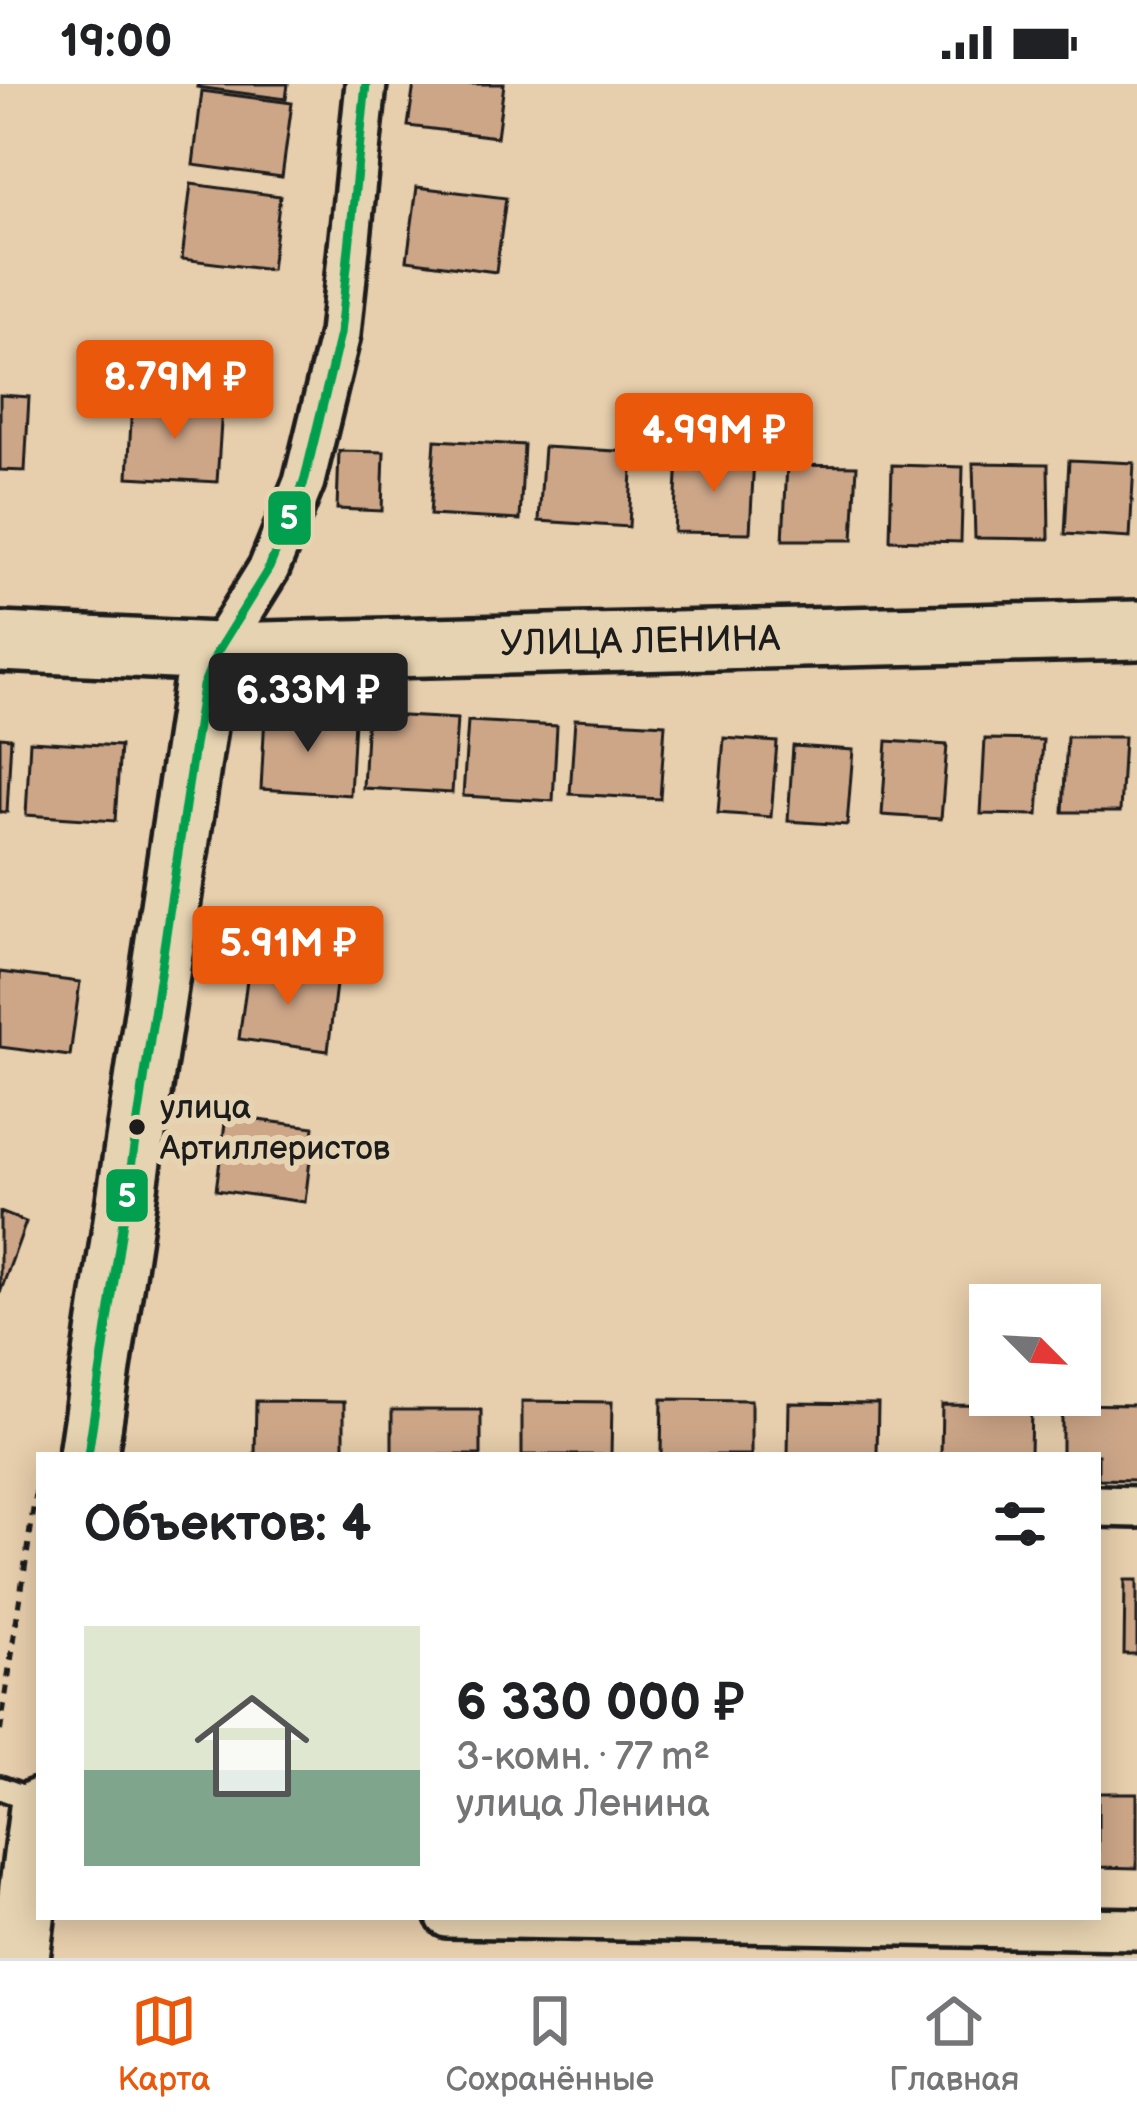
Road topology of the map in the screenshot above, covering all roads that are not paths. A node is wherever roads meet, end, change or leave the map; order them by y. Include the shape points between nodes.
1 (366, 84) edge
2 (1137, 630) edge
3 (0, 642) edge
4 (217, 652) junction
5 (88, 1452) edge
6 (1101, 1506) edge
7 (1137, 1507) edge
8 (0, 1788) edge
9 (36, 1804) edge
10 (36, 1838) edge
11 (620, 1920) edge
12 (28, 1926) edge
13 (1137, 1929) edge

1 - 4 street via 340,334 304,482 269,568
2 - 4 main road, УЛИЦА ЛЕНИНА
3 - 4 main road, УЛИЦА ЛЕНИНА
4 - 5 main road via 203,686
6 - 7 street
8 - 9 lane
10 - 12 main road
11 - 13 street

